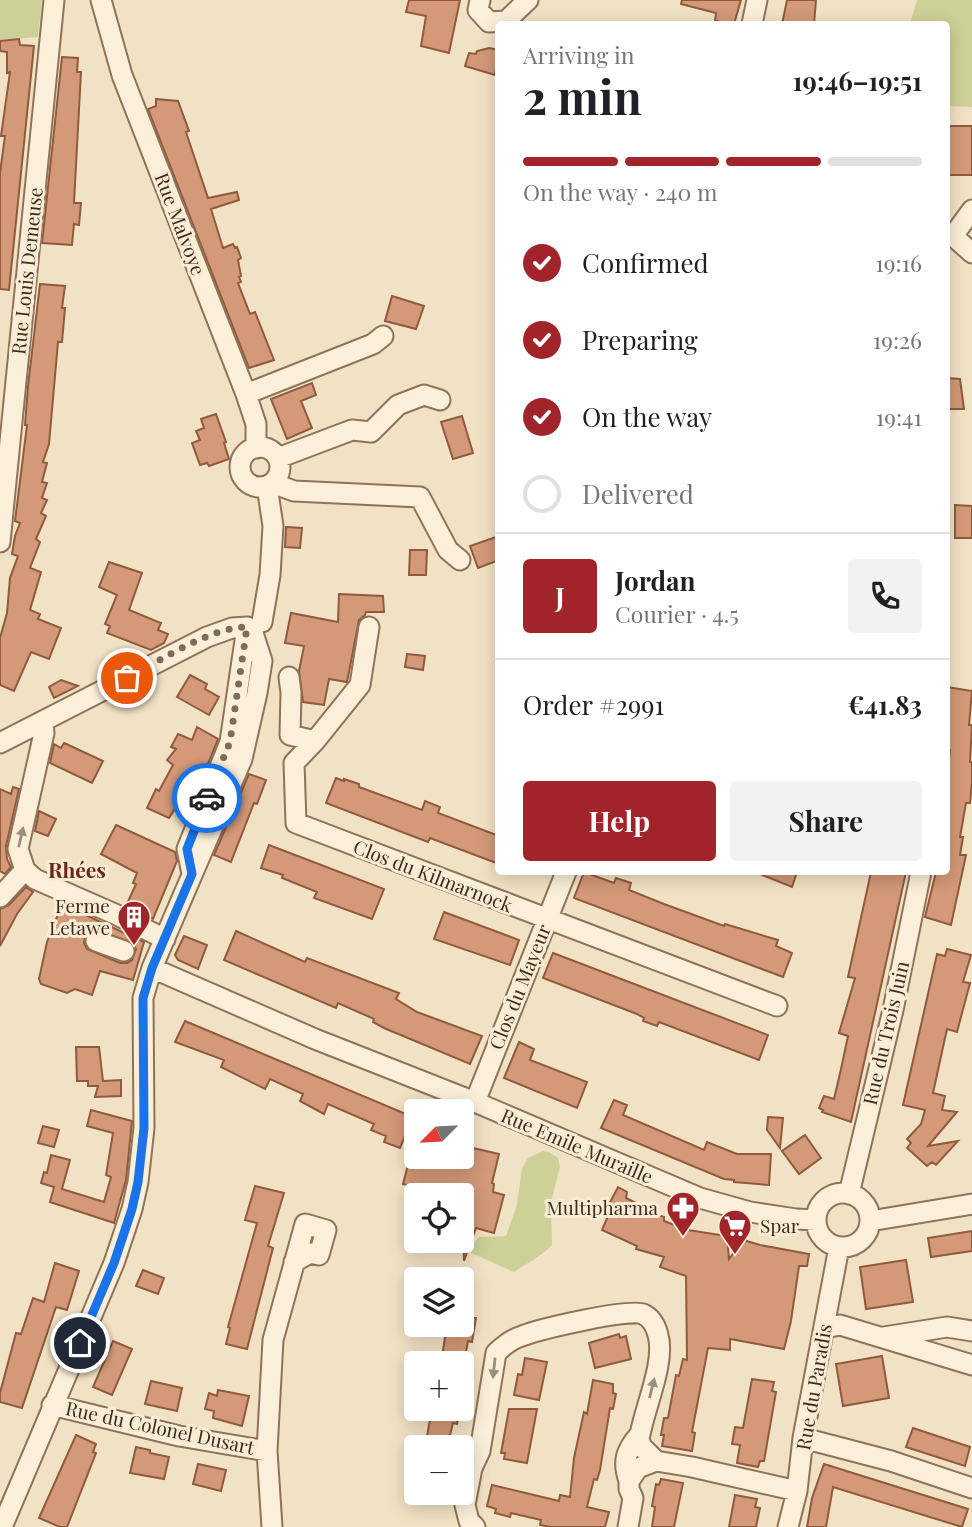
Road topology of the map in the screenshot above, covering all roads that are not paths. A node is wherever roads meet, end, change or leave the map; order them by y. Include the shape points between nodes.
1 (54, 0) edge
2 (102, 0) edge
3 (480, 0) edge
4 (528, 0) edge
5 (757, 0) edge
6 (506, 21) edge
7 (753, 21) edge
8 (495, 22) edge
9 (972, 211) edge
10 (950, 236) edge
11 (972, 253) edge
12 (383, 337) dead end
13 (246, 394) junction
14 (440, 400) dead end
15 (256, 448) junction
16 (278, 458) junction
17 (270, 484) junction
18 (0, 542) edge
19 (460, 560) dead end
20 (255, 625) junction
21 (369, 627) dead end
22 (289, 677) dead end
23 (43, 720) junction
24 (315, 741) junction
25 (0, 743) edge
26 (25, 870) junction
27 (565, 875) edge
28 (920, 875) edge
29 (0, 897) edge
30 (547, 919) junction
31 (165, 939) junction
32 (96, 942) dead end
33 (143, 959) junction
34 (777, 1006) dead end
35 (475, 1102) junction
36 (849, 1194) junction
37 (972, 1204) edge
38 (816, 1220) junction
39 (870, 1221) junction
40 (839, 1247) junction
41 (294, 1262) dead end
42 (825, 1328) junction
43 (972, 1331) edge
44 (879, 1338) junction
45 (972, 1365) edge
46 (52, 1405) junction
47 (803, 1438) junction
48 (647, 1449) junction
49 (267, 1451) junction
50 (629, 1481) junction
51 (972, 1488) edge
52 (797, 1491) junction
53 (2, 1527) edge
54 (272, 1527) edge
55 (475, 1527) edge
56 (628, 1527) edge
57 (788, 1527) edge

1 - 18 street, Rue Louis Demeuse
2 - 13 street, Rue Malvoye via 122,75
3 - 8 street via 478,10 489,22
4 - 6 street
5 - 7 street
9 - 10 street
10 - 11 street
12 - 13 street
13 - 15 street, Rue Malvoye via 256,424
14 - 16 street via 424,395 398,405 371,432 352,430
15 - 16 street via 268,449
15 - 17 street via 241,461 242,474 251,485
16 - 17 street via 280,471
17 - 19 street via 294,491 420,497 448,550
17 - 20 street via 270,575
20 - 23 street via 207,637
20 - 31 street via 252,630 262,661 242,759
21 - 24 street, Clos du Kilmarnock via 360,685
22 - 24 street via 290,735
23 - 25 street
26 -> 23 street via 18,849
24 - 30 street, Clos du Kilmarnock via 294,764 296,823
26 - 29 street
26 - 31 street via 35,879
27 - 30 street, Clos du Mayeur
28 - 36 street, Rue du Trois Juin
30 - 34 street, Clos du Kilmarnock
30 - 35 street, Clos du Mayeur
31 - 33 street
32 - 33 street, Rue Emile Muraille
33 - 35 street, Rue Emile Muraille via 315,1039
33 - 46 street via 144,1128 138,1182 114,1263
35 - 38 street, Rue Emile Muraille via 699,1198 750,1212
36 - 38 street via 823,1202
36 - 39 street via 864,1204
37 - 39 street
38 - 40 street via 825,1241
39 - 40 street via 857,1243
40 - 42 street, Rue du Paradis
41 - 49 street, Rue du Colonel Dusart via 273,1340
42 - 44 street via 840,1325
42 - 47 street, Rue du Paradis
43 - 44 street via 947,1326
44 - 45 street
46 - 49 street, Rue du Colonel Dusart via 179,1436
46 - 53 street
47 - 51 street
47 - 52 street, Rue du Paradis
48 - 50 street
48 - 50 street via 626,1450
48 - 52 street via 692,1467
48 -> 55 street via 661,1346 654,1322 642,1313 619,1313 523,1335 496,1353 480,1451 465,1505
49 - 54 street, Rue du Colonel Dusart
50 - 56 street via 633,1498
52 - 57 street, Rue du Paradis

